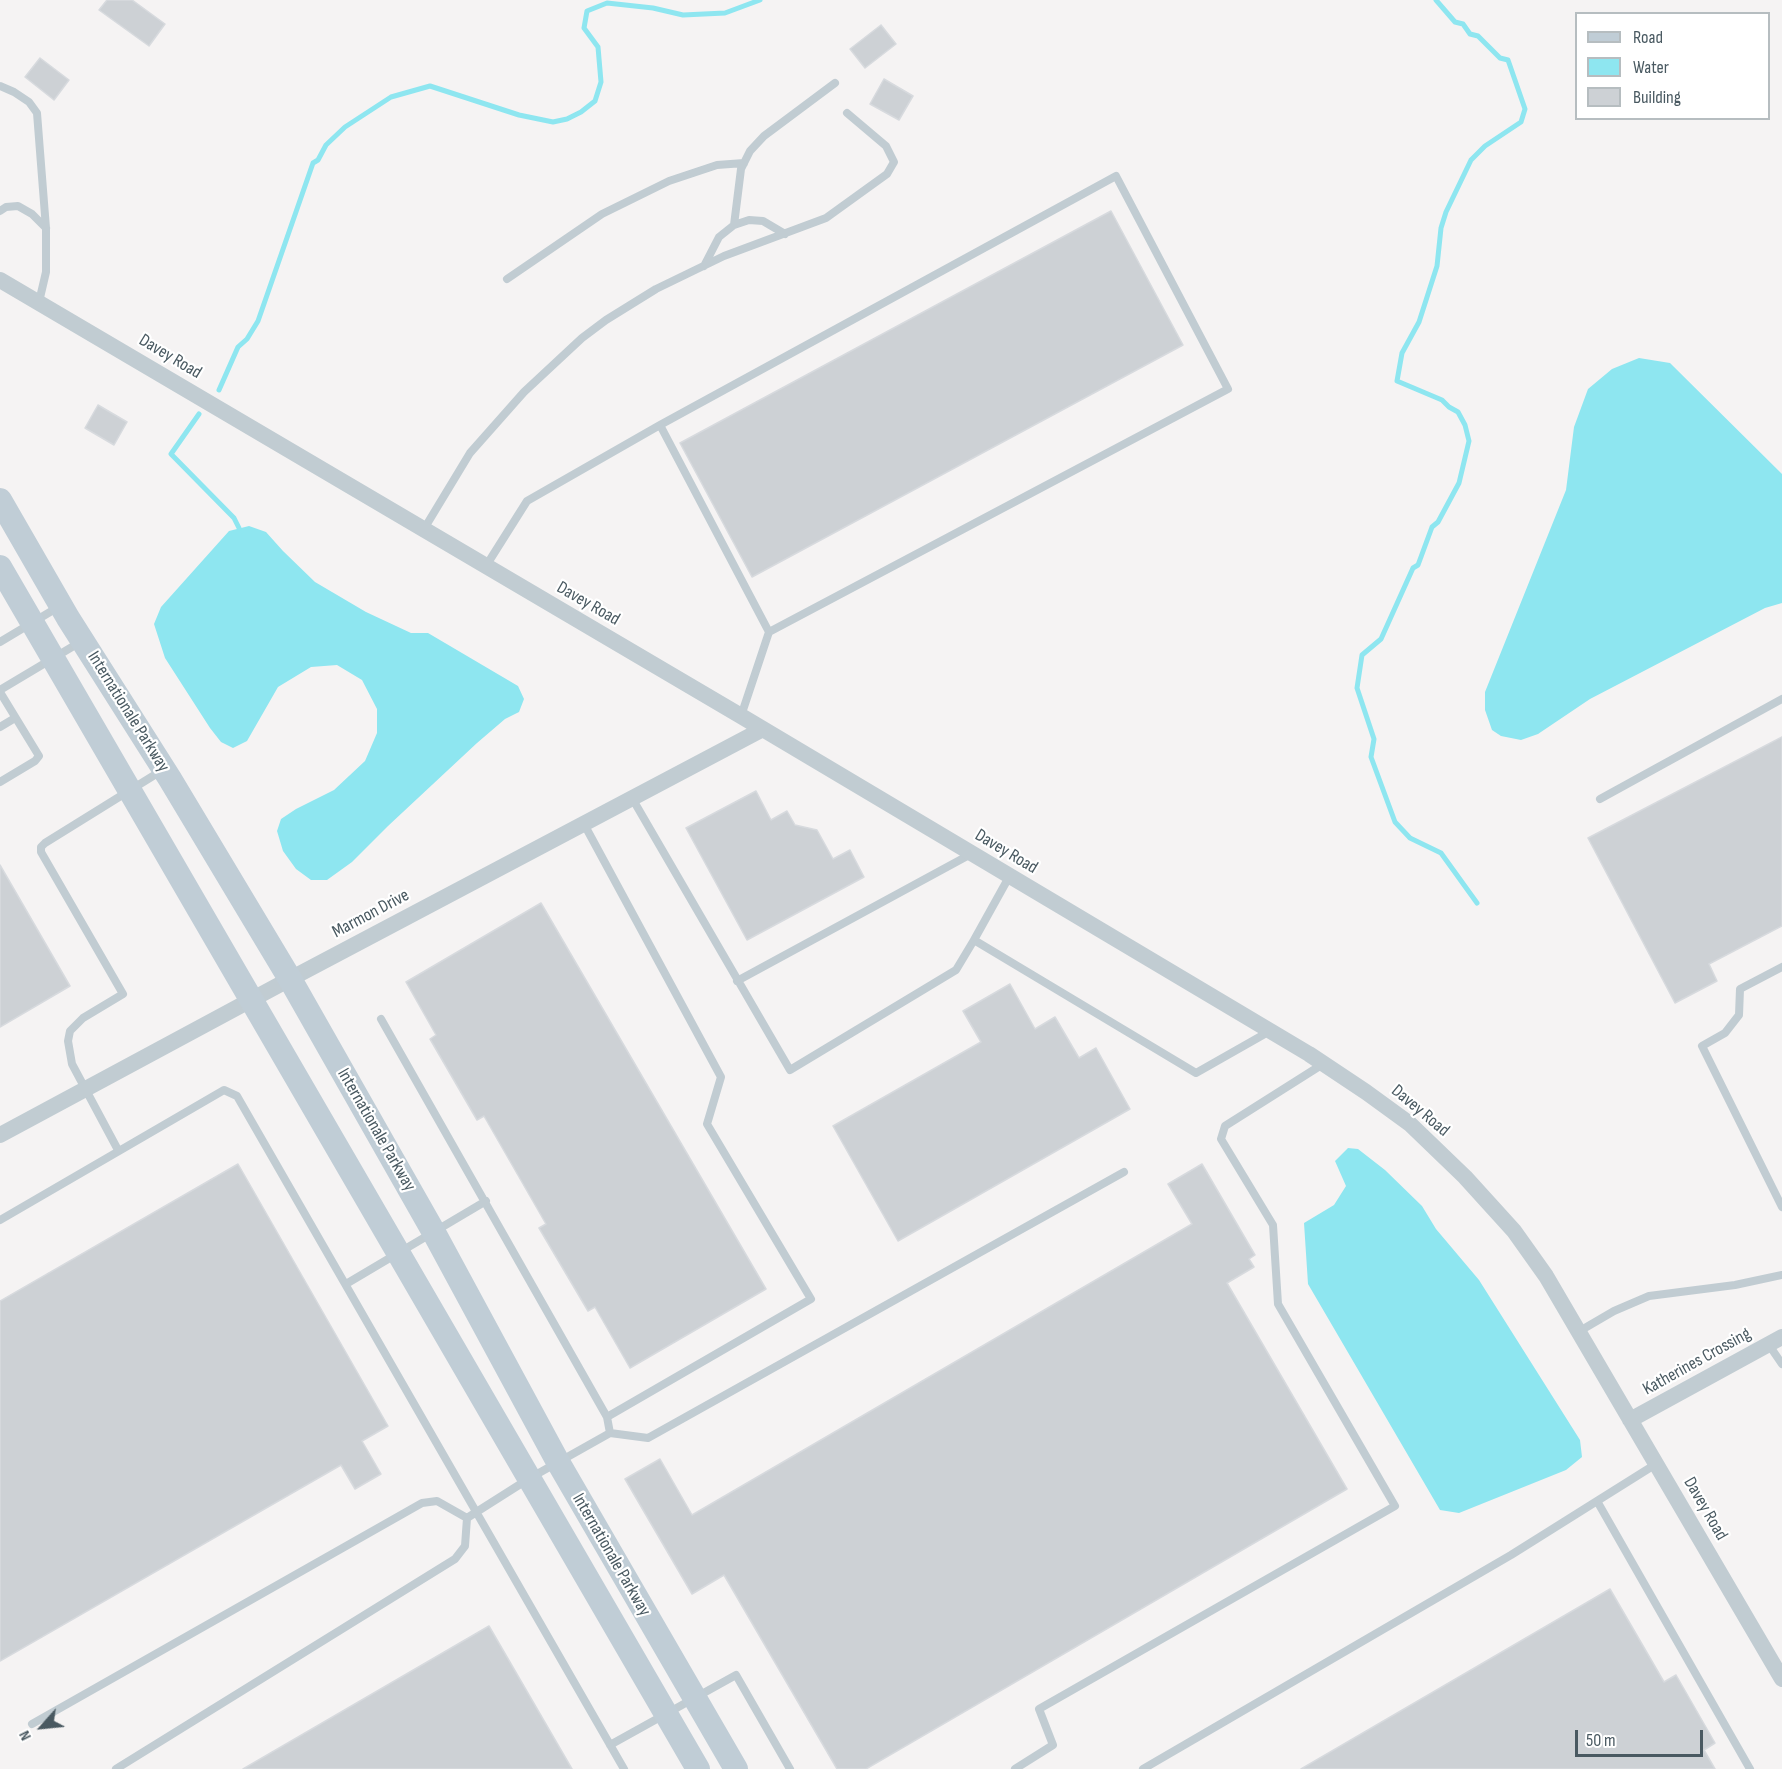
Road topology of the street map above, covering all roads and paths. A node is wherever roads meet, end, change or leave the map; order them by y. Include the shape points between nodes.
1 (835, 83) dead end
2 (0, 86) edge
3 (846, 113) dead end
4 (744, 163) junction
5 (0, 211) edge
6 (734, 225) junction
7 (46, 228) junction
8 (785, 234) junction
9 (704, 266) junction
10 (507, 279) dead end
11 (0, 280) edge
12 (39, 302) junction
13 (660, 425) junction
14 (0, 500) edge
15 (424, 530) junction
16 (486, 566) junction
17 (0, 567) edge
18 (61, 606) junction
19 (33, 623) junction
20 (769, 632) junction
21 (82, 641) junction
22 (0, 642) edge
23 (53, 659) junction
24 (0, 691) edge
25 (1782, 699) edge
26 (741, 716) junction
27 (15, 718) junction
28 (0, 727) edge
29 (763, 729) junction
30 (164, 769) junction
31 (0, 782) edge
32 (130, 790) junction
33 (633, 798) junction
34 (1600, 799) dead end
35 (584, 824) junction
36 (971, 854) junction
37 (1009, 877) junction
38 (974, 940) junction
39 (1782, 967) edge
40 (290, 979) junction
41 (737, 981) junction
42 (252, 999) junction
43 (381, 1019) dead end
44 (1270, 1031) junction
45 (1324, 1064) junction
46 (85, 1089) junction
47 (0, 1135) edge
48 (118, 1150) junction
49 (1124, 1172) dead end
50 (486, 1201) junction
51 (1782, 1207) edge
52 (0, 1220) edge
53 (433, 1232) junction
54 (399, 1254) junction
55 (1782, 1275) edge
56 (346, 1284) junction
57 (1578, 1332) junction
58 (1775, 1341) edge
59 (1782, 1364) edge
60 (607, 1417) junction
61 (1630, 1420) junction
62 (610, 1433) junction
63 (558, 1462) junction
64 (1656, 1464) junction
65 (530, 1478) junction
66 (1597, 1501) junction
67 (477, 1512) junction
68 (467, 1518) junction
69 (1782, 1679) edge
70 (695, 1698) junction
71 (665, 1714) junction
72 (32, 1724) dead end
73 (610, 1745) junction
74 (116, 1769) edge
75 (624, 1769) edge
76 (698, 1769) edge
77 (736, 1769) edge
78 (790, 1769) edge
79 (1015, 1769) edge
80 (1143, 1769) edge
81 (1750, 1769) edge

1 - 4 lane via 764,136
2 - 7 lane via 29,102 37,113
3 - 8 lane via 886,146 894,162 887,174 826,218
4 - 6 lane
4 - 10 lane via 717,165 679,177 621,204
5 - 7 lane via 18,206
6 - 8 lane via 763,221
6 - 9 lane via 719,237
7 - 12 lane via 46,272
8 - 9 lane
9 - 15 lane via 606,320 524,392 470,453
11 - 12 street, Davey Road
12 - 15 street, Davey Road
13 - 16 lane via 526,501
13 - 20 lane
13 - 20 lane via 1116,176 1122,186 1228,389
14 - 18 street, Internationale Parkway
15 - 16 street, Davey Road
16 - 26 street, Davey Road
17 - 19 street, Internationale Parkway
18 - 19 lane
18 - 21 street, Internationale Parkway
19 - 22 lane
19 - 23 street, Internationale Parkway
20 - 26 lane
21 - 23 lane
21 - 30 street, Internationale Parkway
23 - 24 lane
23 - 32 street, Internationale Parkway
24 - 27 lane
25 - 34 lane
26 - 29 street, Davey Road
27 - 28 lane
27 - 31 lane via 39,756
29 - 33 street, Marmon Drive
29 - 36 street, Davey Road
30 - 32 lane
30 - 40 street, Internationale Parkway
32 - 42 street, Internationale Parkway
32 - 46 lane via 41,847 123,994 83,1018 70,1031 69,1052
33 - 35 street, Marmon Drive
33 - 41 lane
35 - 40 street, Marmon Drive
35 - 60 lane via 721,1077 707,1124 812,1299
36 - 37 street, Davey Road
36 - 41 lane
37 - 38 lane
37 - 44 street, Davey Road
38 - 41 lane via 956,970 790,1070
38 - 44 lane via 1196,1073
39 - 51 lane via 1740,989 1739,1015 1725,1033 1702,1046
40 - 42 street, Marmon Drive
40 - 53 street, Internationale Parkway
42 - 46 street, Marmon Drive
42 - 54 street, Internationale Parkway
43 - 50 lane
44 - 45 street, Davey Road
45 - 57 street, Davey Road via 1410,1125 1465,1177 1514,1231
45 - 79 lane via 1225,1126 1221,1139 1273,1225 1278,1304 1395,1506 1039,1708 1053,1745
46 - 47 street, Marmon Drive
46 - 48 lane
48 - 52 lane
48 - 56 lane via 224,1090 237,1096
49 - 62 lane via 648,1438
50 - 53 lane
50 - 60 lane
53 - 54 lane
53 - 63 street, Internationale Parkway
54 - 56 lane
54 - 65 street, Internationale Parkway
55 - 57 lane via 1735,1286 1649,1296
56 - 67 lane
57 - 61 street, Davey Road
58 - 59 lane
58 - 61 street, Katherines Crossing
60 - 62 lane
61 - 64 street, Davey Road
62 - 63 lane
63 - 65 lane
63 - 70 street, Internationale Parkway
64 - 66 lane
64 - 69 street, Davey Road
65 - 67 lane
65 - 71 street, Internationale Parkway
66 - 80 lane
66 - 81 lane
67 - 68 lane
67 - 73 lane
68 - 72 lane via 437,1501 422,1503
68 - 74 lane via 465,1546 455,1559
70 - 71 lane
70 - 77 street, Internationale Parkway
70 - 78 lane via 736,1675
71 - 73 lane
71 - 76 street, Internationale Parkway
73 - 75 lane

